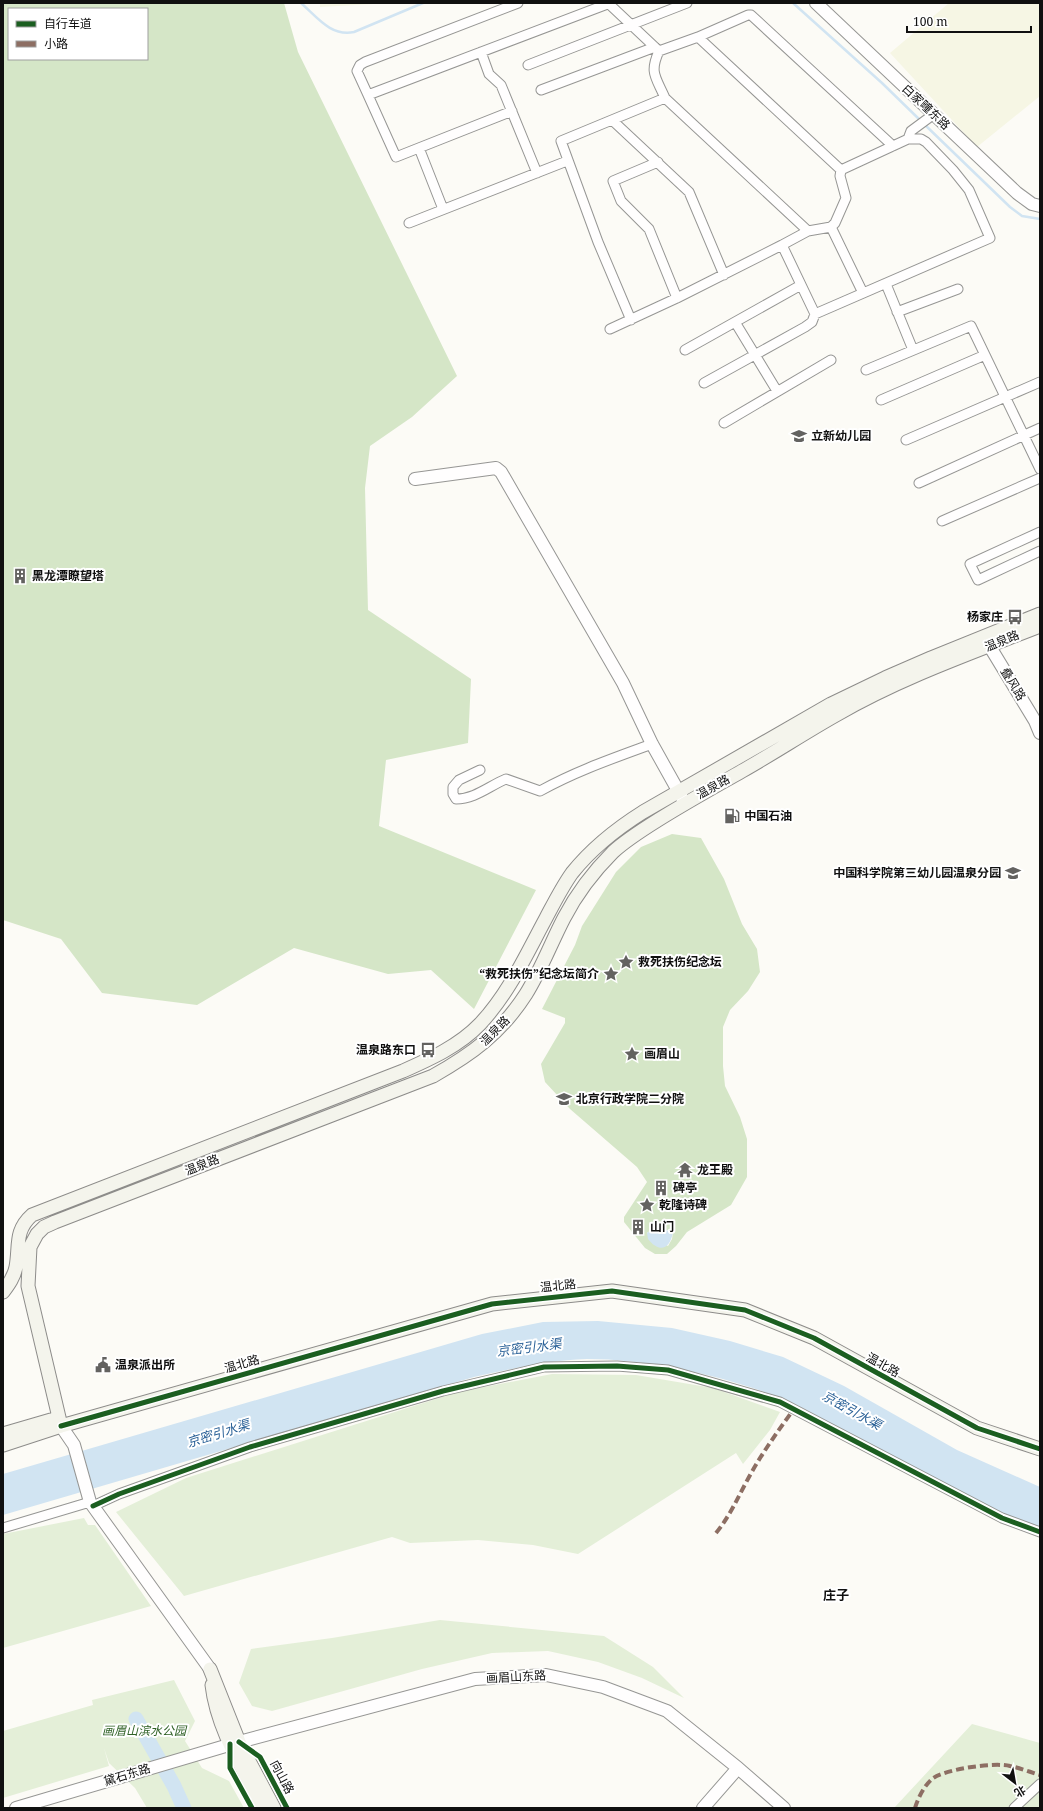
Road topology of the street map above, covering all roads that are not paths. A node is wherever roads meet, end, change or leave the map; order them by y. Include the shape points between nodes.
1 (518, 3) edge
2 (609, 3) edge
3 (687, 3) edge
4 (816, 3) edge
5 (632, 25) junction
6 (698, 37) junction
7 (657, 49) junction
8 (481, 52) junction
9 (528, 65) dead end
10 (541, 90) dead end
11 (368, 95) junction
12 (665, 98) junction
13 (512, 111) junction
14 (612, 120) junction
15 (926, 120) junction
16 (908, 139) junction
17 (893, 146) junction
18 (418, 148) junction
19 (567, 161) junction
20 (658, 162) junction
21 (842, 170) junction
22 (537, 173) junction
23 (1040, 206) edge
24 (443, 209) junction
25 (409, 223) dead end
26 (831, 227) junction
27 (808, 231) junction
28 (782, 245) junction
29 (724, 275) junction
30 (886, 284) junction
31 (801, 285) junction
32 (958, 289) dead end
33 (864, 293) junction
34 (677, 298) junction
35 (897, 312) junction
36 (815, 314) junction
37 (630, 320) junction
38 (735, 322) junction
39 (610, 329) dead end
40 (685, 350) dead end
41 (913, 350) junction
42 (755, 355) junction
43 (985, 355) junction
44 (831, 360) dead end
45 (866, 370) dead end
46 (1040, 382) edge
47 (704, 383) dead end
48 (777, 391) junction
49 (1005, 397) junction
50 (881, 400) dead end
51 (724, 423) dead end
52 (1040, 428) edge
53 (1024, 435) junction
54 (906, 440) dead end
55 (1040, 468) edge
56 (1040, 478) edge
57 (415, 479) dead end
58 (919, 483) dead end
59 (942, 521) dead end
60 (1040, 532) edge
61 (1040, 551) edge
62 (1040, 614) edge
63 (1040, 626) edge
64 (987, 641) junction
65 (1040, 733) edge
66 (652, 744) junction
67 (480, 770) dead end
68 (682, 797) junction
69 (48, 1208) junction
70 (55, 1222) junction
71 (3, 1292) edge
72 (61, 1426) junction
73 (3, 1434) edge
74 (3, 1445) edge
75 (1040, 1449) edge
76 (91, 1504) junction
77 (3, 1528) edge
78 (1040, 1532) edge
79 (210, 1669) joint
80 (235, 1743) junction
81 (738, 1768) junction
82 (1040, 1784) edge
83 (16, 1808) edge
84 (264, 1808) edge
85 (274, 1808) edge
86 (702, 1808) edge
87 (784, 1808) edge
88 (1014, 1808) edge

1 - 11 street via 360,65 357,71
2 - 5 street
2 - 8 street
3 - 5 street
4 - 15 street, 白家疃东路
5 - 7 street
5 - 9 street
6 - 7 street
6 - 17 street via 751,15
6 - 21 street
7 - 10 street
7 - 12 street via 654,73
8 - 11 street
8 - 13 street via 489,74 501,85
11 - 18 street via 396,157
12 - 14 street
12 - 27 street
13 - 18 street
13 - 22 street
14 - 19 street via 561,141
14 - 20 street
15 - 16 street via 911,131
15 - 23 street, 白家疃东路 via 1017,193 1032,204
16 - 17 street
16 - 30 street via 921,139 926,142 953,170 968,190 990,238
17 - 21 street
18 - 24 street
19 - 22 street
19 - 37 street
20 - 29 street via 689,192
20 - 34 street via 613,181 621,201 649,228
21 - 26 street via 840,176 846,198
22 - 24 street
24 - 25 street
26 - 27 street
26 - 33 street
27 - 28 street
28 - 29 street
28 - 31 street
29 - 34 street
30 - 33 street
30 - 35 street
31 - 36 street
31 - 38 street
32 - 35 street
33 - 36 street
34 - 37 street
35 - 41 street
36 - 42 street via 812,322 805,327
37 - 39 street
38 - 40 street
38 - 42 street
41 - 43 street via 971,326
41 - 45 street
42 - 47 street
42 - 48 street
43 - 49 street
43 - 50 street
44 - 48 street
46 - 49 street
48 - 51 street
49 - 53 street
49 - 54 street
52 - 53 street
53 - 55 street
53 - 58 street
56 - 59 street
57 - 66 street via 496,468 501,472 623,683
60 - 61 street via 970,564 978,580
62 - 64 main road, 温泉路
63 - 64 main road, 温泉路
64 - 65 street, 叠风路
64 - 68 main road, 温泉路 via 855,705 774,754
66 - 67 street via 561,779 540,791 506,779 473,796 456,799 453,787 459,780
66 - 68 street
68 - 69 main road, 温泉路 via 617,829 595,848 572,874 560,893 502,997 479,1025 449,1048 403,1071
68 - 70 main road, 温泉路 via 615,850 593,873 565,916 526,994 497,1031 472,1052 433,1076
69 - 70 main road via 42,1213 42,1218
69 - 71 main road, 温泉路 via 32,1215 24,1222 20,1230 16,1268 11,1282
70 - 72 main road, 温泉路 via 37,1234 30,1247 28,1286
72 - 73 main road via 51,1420
72 - 74 main road, 温北路
72 - 75 main road, 温北路 via 492,1304 612,1291 745,1310 814,1338 977,1428
72 - 76 street, 向山路 via 74,1445
76 - 77 street
76 - 78 street via 250,1447 443,1391 544,1367 617,1366 668,1370 780,1402 1002,1518
76 - 79 street, 向山路
79 - 80 main road, 向山路 via 214,1706
80 - 81 street, 画眉山东路 via 475,1679 546,1675 603,1687 667,1711
80 - 83 street, 黛石东路
80 - 84 main road, 向山路
80 - 85 main road, 向山路
81 - 86 street
81 - 87 street, 画眉山东路
82 - 88 street

